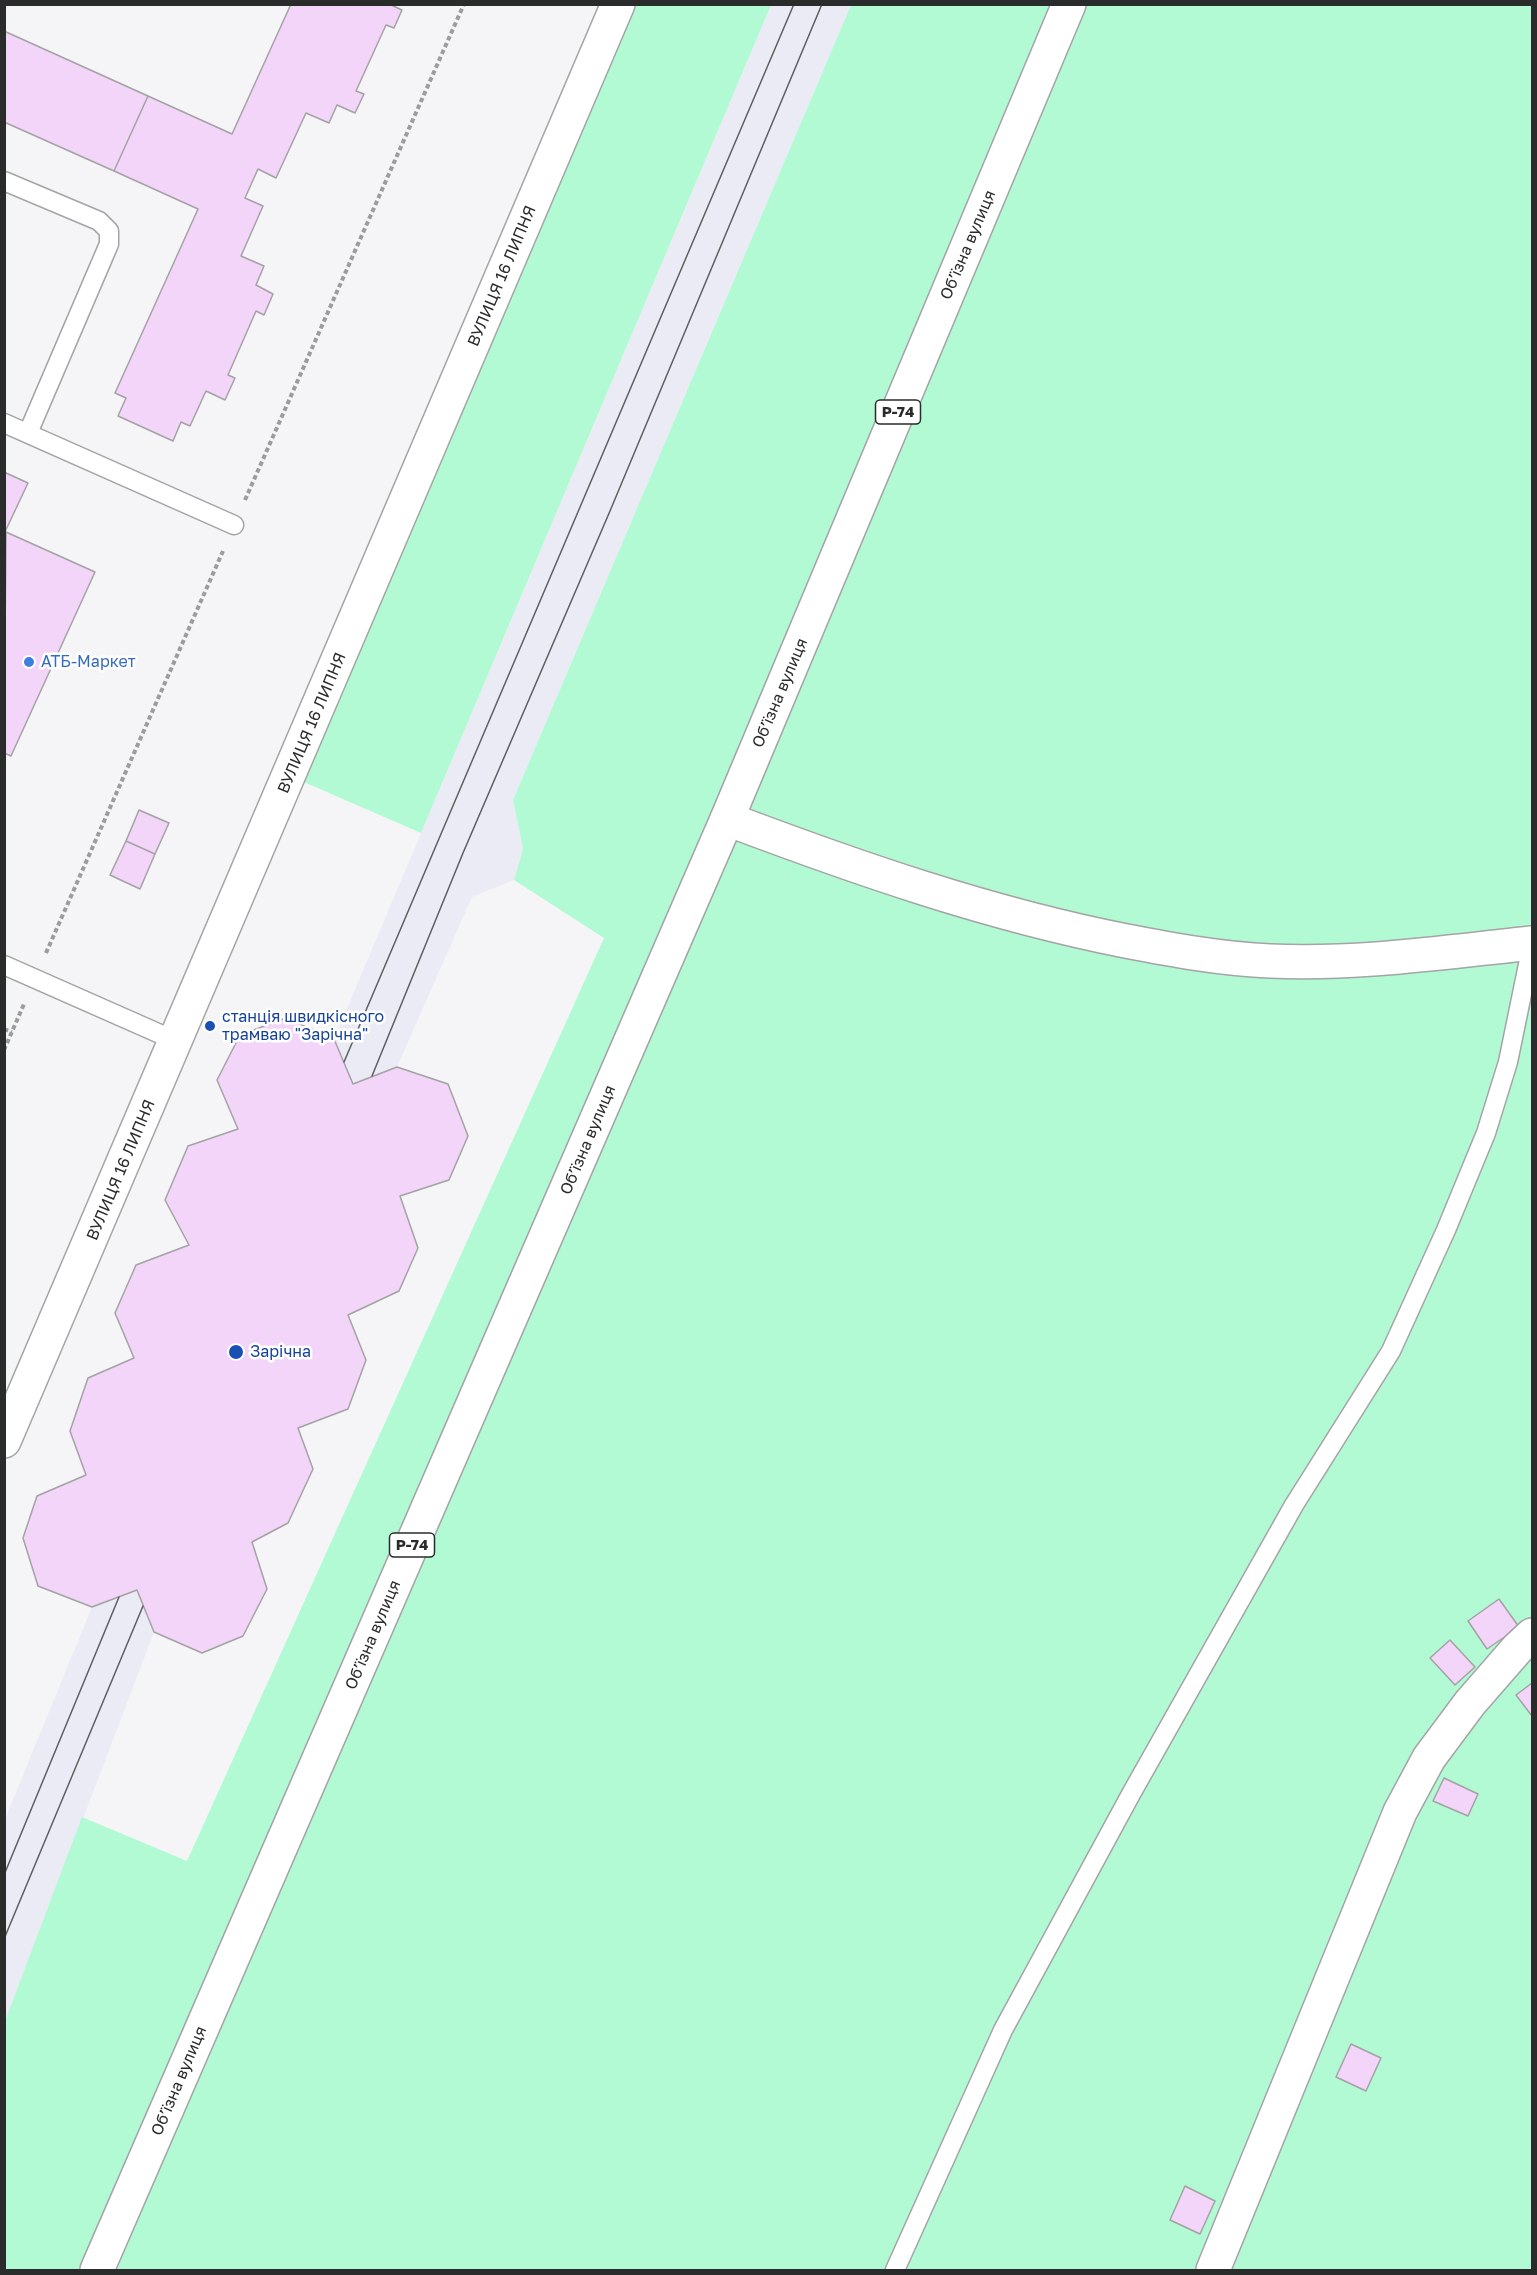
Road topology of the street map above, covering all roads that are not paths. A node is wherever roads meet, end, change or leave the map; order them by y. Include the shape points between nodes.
1 (618, 4) edge
2 (1069, 4) edge
3 (4, 181) edge
4 (4, 423) edge
5 (28, 433) junction
6 (234, 525) dead end
7 (727, 819) junction
8 (1533, 944) edge
9 (4, 965) edge
10 (176, 1041) junction
11 (4, 1441) edge
12 (1533, 1635) edge
13 (97, 2271) edge
14 (895, 2271) edge
15 (1213, 2271) edge

1 - 10 main road, ВУЛИЦЯ 16 ЛИПНЯ
2 - 7 main road, Обʼїзна вулиця / Р-74
3 - 5 lane via 99,221 109,231 109,244
4 - 5 lane
5 - 6 lane
7 - 8 main road via 866,871 1003,912 1172,950 1269,961 1377,960
7 - 13 main road, Обʼїзна вулиця / Р-74
8 - 14 lane via 1508,1062 1486,1133 1391,1351 1294,1504 1020,1999
9 - 10 lane
10 - 11 main road, ВУЛИЦЯ 16 ЛИПНЯ
12 - 15 main road via 1470,1703 1436,1749 1400,1812

